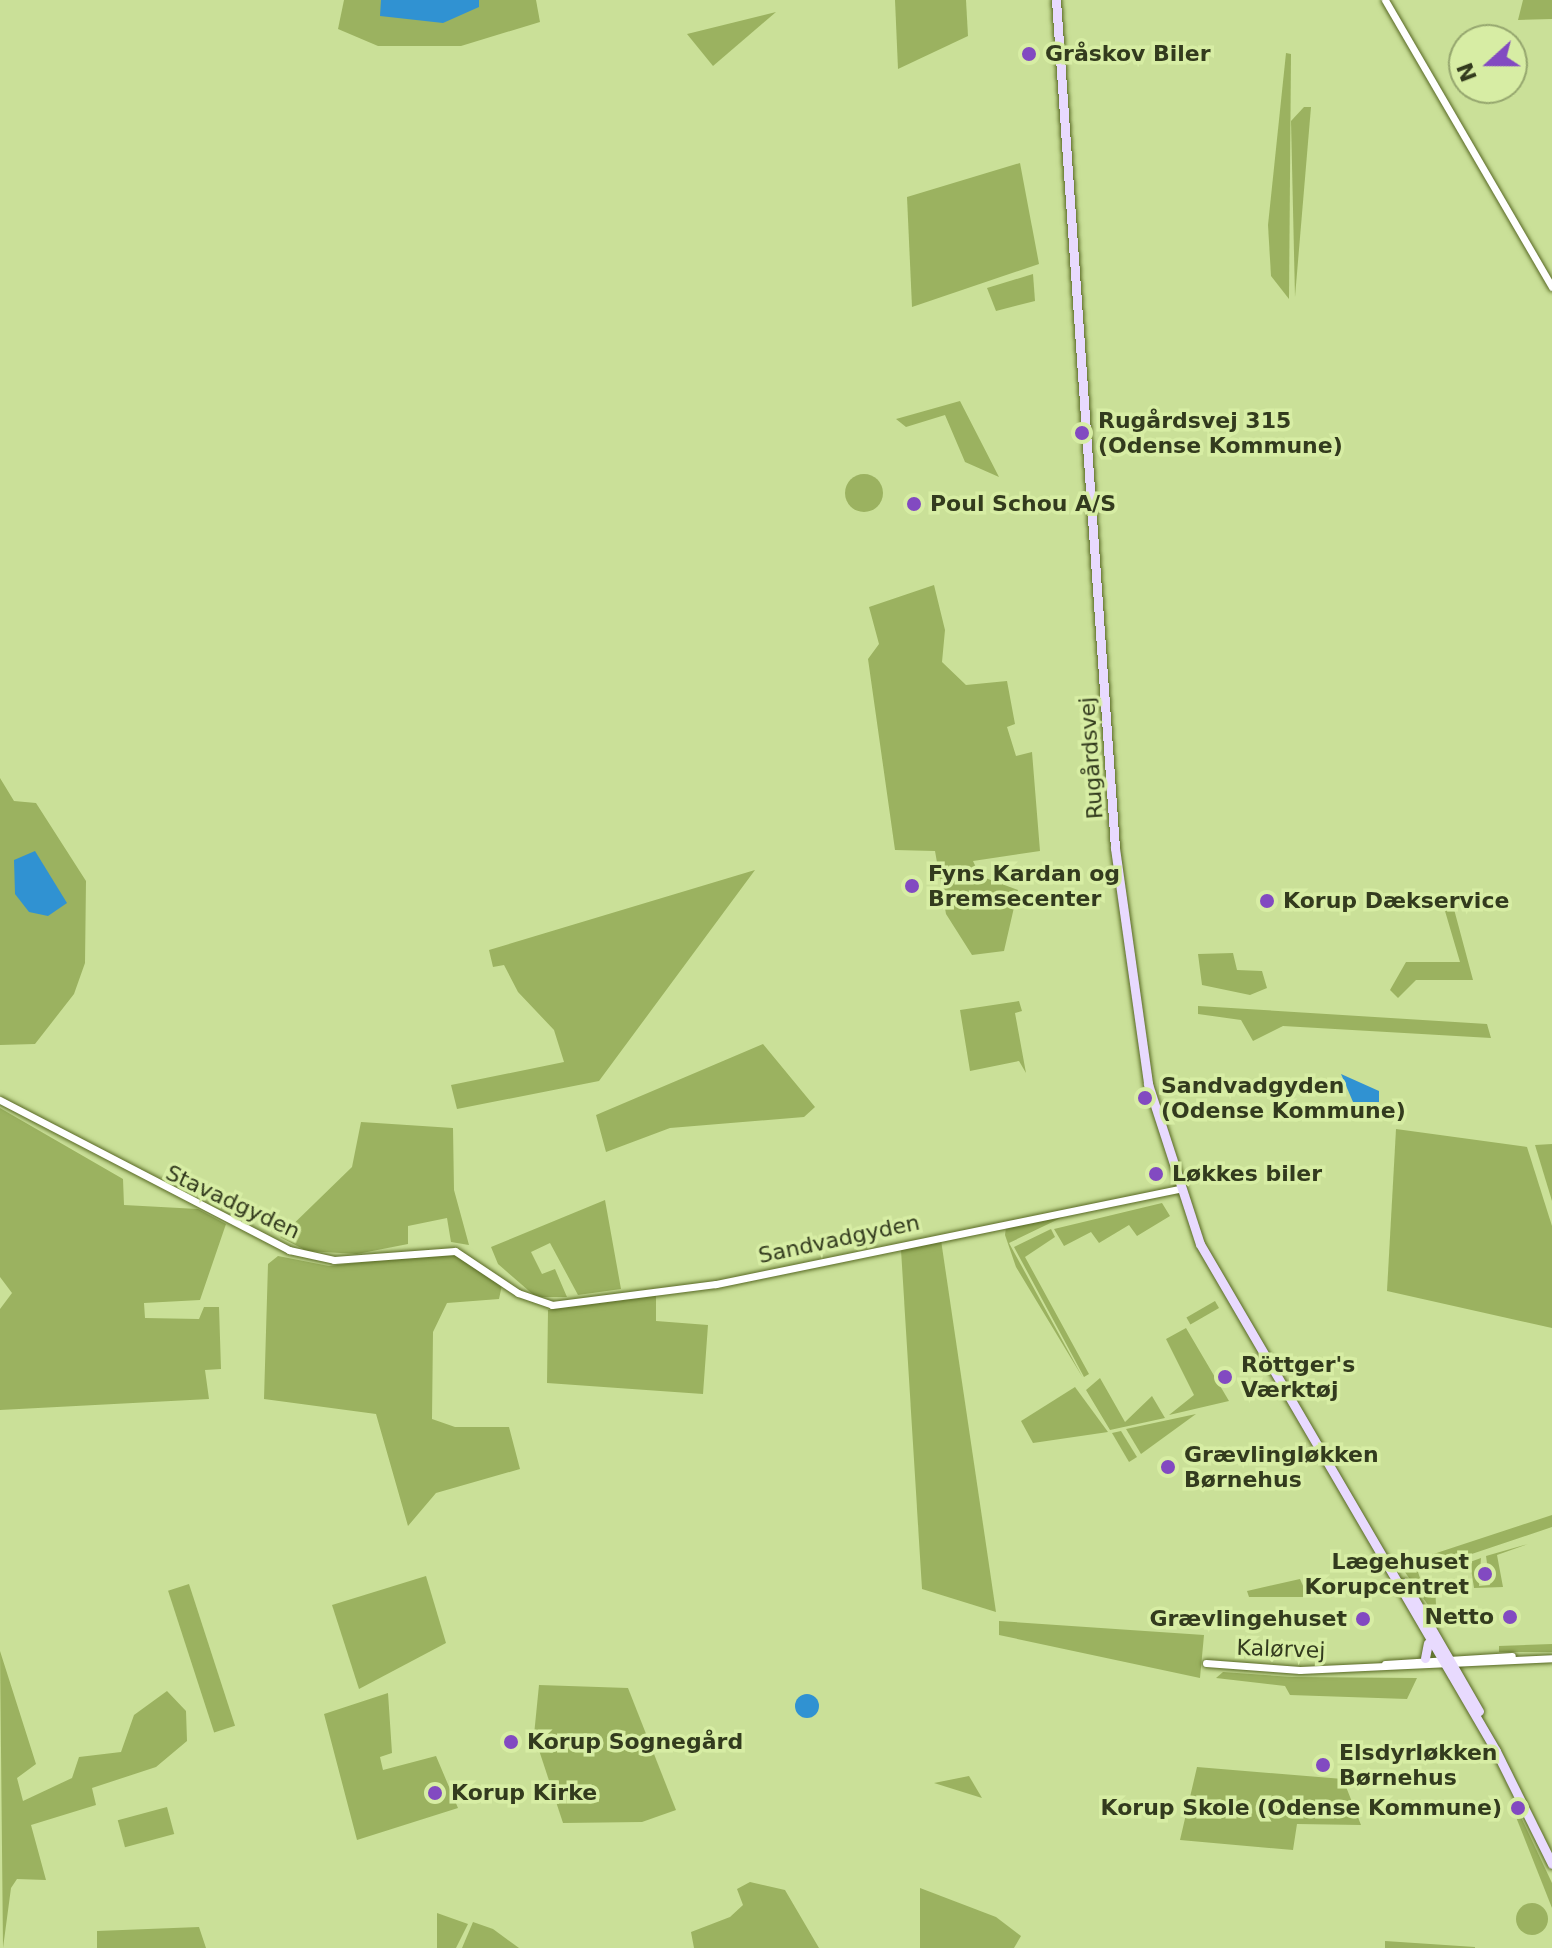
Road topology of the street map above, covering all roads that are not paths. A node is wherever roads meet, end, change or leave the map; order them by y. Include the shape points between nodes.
1 (1056, 0) edge
2 (1385, 0) edge
3 (1552, 287) edge
4 (0, 1100) edge
5 (1179, 1189) junction
6 (508, 1285) joint
7 (1333, 1468) junction
8 (1404, 1593) junction
9 (1418, 1617) junction
10 (1425, 1658) junction
11 (1552, 1658) edge
12 (1448, 1662) junction
13 (1206, 1663) dead end
14 (1355, 1669) junction
15 (1496, 1751) junction
16 (1552, 1864) edge

1 - 5 main road, Rugårdsvej via 1120,894 1143,1062
2 - 3 street
4 - 6 street, Stavadgyden via 289,1250 334,1260 443,1248 471,1257
5 - 6 street, Sandvadgyden via 716,1284 552,1305
5 - 7 main road, Rugårdsvej via 1209,1262
7 - 8 main road, Rugårdsvej
7 - 12 main road, Rugårdsvej
8 - 9 main road, Rugårdsvej
8 - 12 main road
9 - 10 main road via 1430,1652
9 - 12 main road, Rugårdsvej
10 - 12 street, Kalørvej
10 - 14 street, Kalørvej
11 - 12 street, Kalørvej
12 - 14 street, Kalørvej
12 - 15 main road, Rugårdsvej
12 - 15 main road, Rugårdsvej
13 - 14 street, Kalørvej
15 - 16 main road, Rugårdsvej

